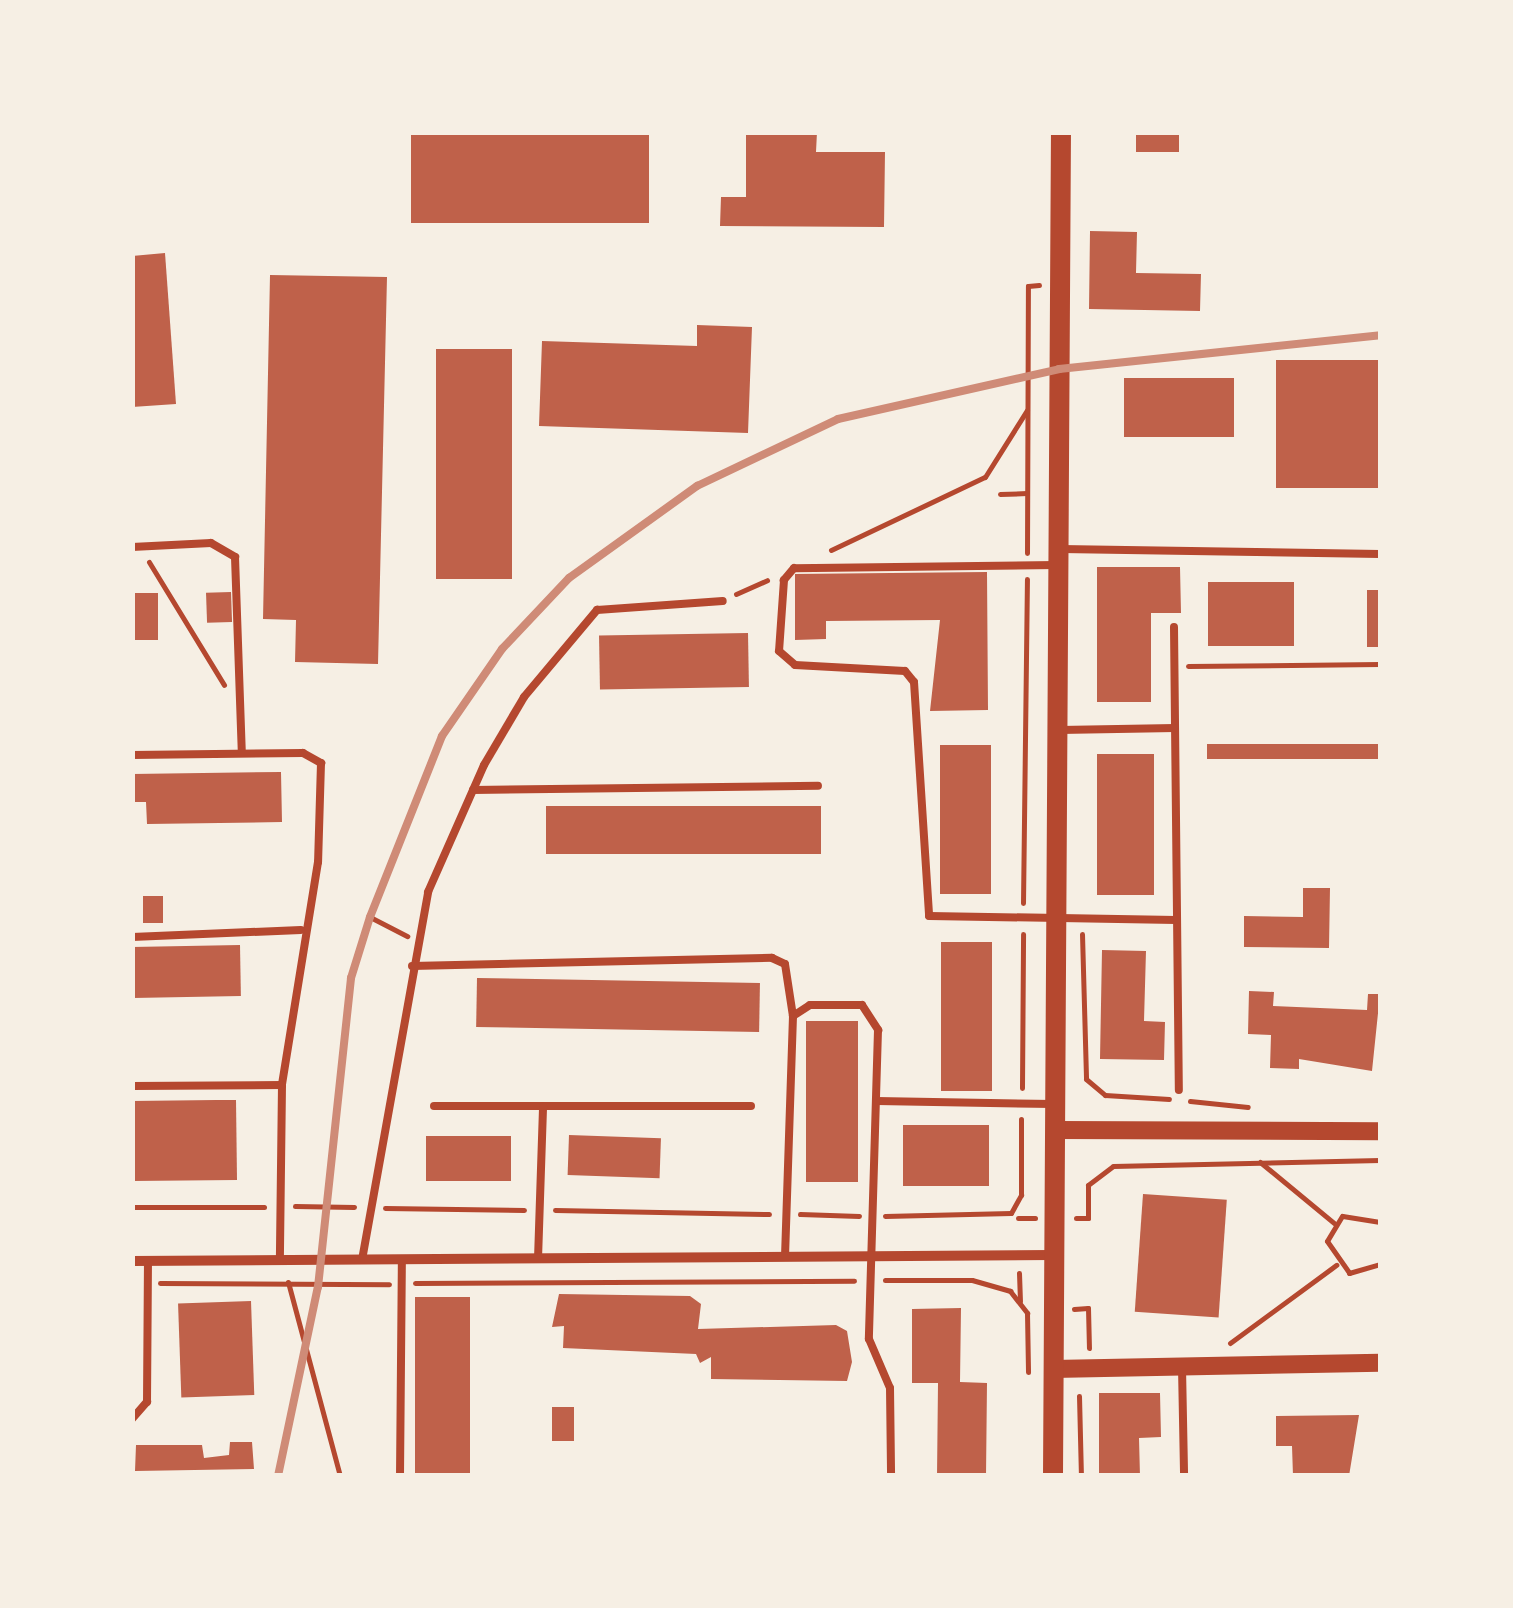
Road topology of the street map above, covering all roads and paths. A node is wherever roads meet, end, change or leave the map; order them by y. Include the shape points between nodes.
1 (1061, 132) edge
2 (1060, 368) junction
3 (1028, 493) dead end
4 (1000, 494) dead end
5 (136, 547) edge
6 (1380, 554) edge
7 (1061, 556) junction
8 (794, 568) junction
9 (723, 600) joint
10 (1174, 626) dead end
11 (1380, 664) edge
12 (1174, 666) junction
13 (241, 713) junction
14 (1175, 728) junction
15 (1060, 730) junction
16 (242, 753) junction
17 (132, 756) edge
18 (818, 786) dead end
19 (473, 790) junction
20 (370, 917) dead end
21 (1059, 920) junction
22 (1176, 920) junction
23 (301, 930) junction
24 (132, 937) edge
25 (417, 942) junction
26 (412, 966) junction
27 (792, 1016) junction
28 (282, 1085) junction
29 (132, 1086) edge
30 (1180, 1090) dead end
31 (877, 1102) junction
32 (1055, 1104) junction
33 (434, 1106) dead end
34 (543, 1106) junction
35 (752, 1106) dead end
36 (1056, 1130) junction
37 (1380, 1131) edge
38 (1380, 1160) edge
39 (1260, 1162) junction
40 (1018, 1218) dead end
41 (1053, 1218) junction
42 (1380, 1222) edge
43 (1334, 1223) junction
44 (1052, 1255) junction
45 (785, 1257) junction
46 (876, 1257) junction
47 (538, 1258) junction
48 (280, 1260) junction
49 (362, 1260) junction
50 (402, 1260) junction
51 (132, 1261) edge
52 (148, 1261) junction
53 (1336, 1265) junction
54 (1380, 1265) edge
55 (874, 1280) junction
56 (148, 1282) junction
57 (402, 1283) junction
58 (289, 1284) junction
59 (1088, 1308) dead end
60 (1027, 1312) dead end
61 (1228, 1345) dead end
62 (1380, 1363) edge
63 (1182, 1367) junction
64 (1089, 1369) junction
65 (1053, 1370) junction
66 (147, 1385) junction
67 (132, 1386) edge
68 (132, 1419) edge
69 (340, 1476) edge
70 (400, 1476) edge
71 (891, 1476) edge
72 (1053, 1476) edge
73 (1184, 1476) edge

1 - 2 main road
2 - 7 main road
2 - 8 path via 986,477
3 - 4 path
5 - 13 path
5 - 13 lane via 211,543 235,557
6 - 7 lane
7 - 8 lane
7 - 15 main road
8 - 9 path
8 - 21 lane via 784,580 779,651 795,665 905,671 914,682 929,916
9 - 19 lane via 597,610 524,697
10 - 12 lane
11 - 12 path
12 - 14 lane
13 - 16 lane
14 - 15 lane
14 - 22 lane
15 - 21 main road
16 - 17 lane
16 - 23 lane via 303,753 320,763 318,862
18 - 19 lane
19 - 25 lane via 428,892
20 - 25 path
21 - 22 lane
21 - 32 main road
22 - 30 lane
23 - 24 lane
23 - 28 lane
25 - 26 lane
26 - 27 lane via 772,958 785,964
26 - 49 lane
27 - 31 lane via 810,1005 871,1010
27 - 45 lane
28 - 29 lane
28 - 48 lane
31 - 32 lane
31 - 46 lane
32 - 36 main road
33 - 34 lane
34 - 35 lane
34 - 47 lane
36 - 37 street
36 - 41 main road
38 - 39 path
39 - 41 path via 1113,1166 1088,1185 1088,1218
39 - 43 path
40 - 41 path
41 - 44 main road
42 - 43 path via 1362,1212
43 - 53 path via 1326,1242
44 - 46 street
44 - 65 main road
45 - 46 street
45 - 47 street
46 - 55 lane
47 - 50 street
48 - 49 street
48 - 52 street
48 - 58 path
49 - 50 street
50 - 57 lane
51 - 52 street
52 - 56 lane
53 - 54 path via 1359,1274
53 - 61 path
55 - 57 path
55 - 60 path via 992,1282
55 - 71 lane via 869,1339 890,1388
56 - 58 path
56 - 66 lane
57 - 58 path
57 - 70 lane
58 - 69 path
59 - 64 path
62 - 63 street
63 - 64 street
63 - 73 lane
64 - 65 street
65 - 72 main road
66 - 67 lane
66 - 68 lane

